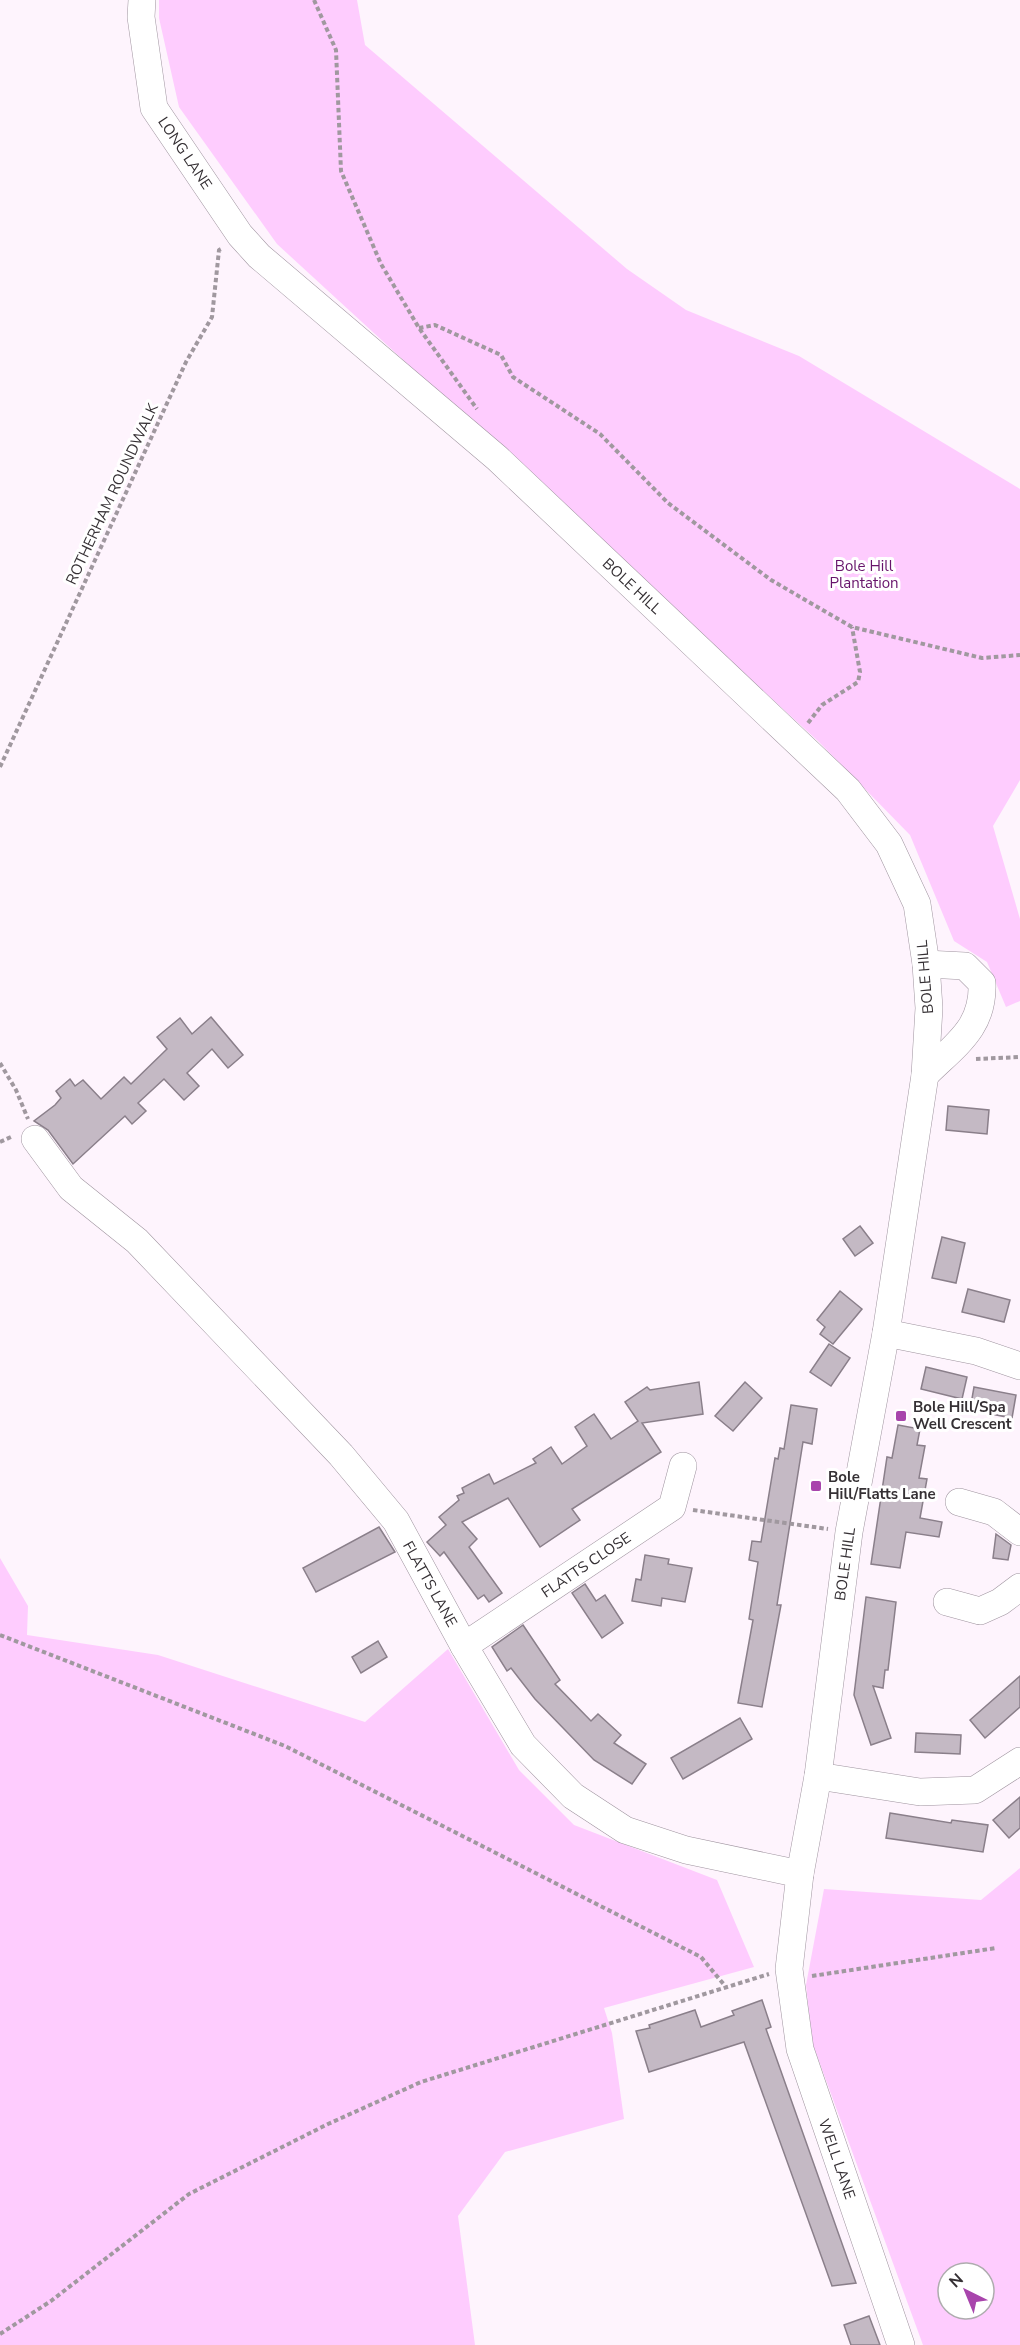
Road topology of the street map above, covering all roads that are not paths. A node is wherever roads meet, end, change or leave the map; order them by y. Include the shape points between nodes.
1 (142, 0) edge
2 (259, 256) joint
3 (926, 964) junction
4 (925, 1075) junction
5 (25, 1137) road end
6 (886, 1334) junction
7 (1020, 1366) edge
8 (683, 1466) dead end
9 (959, 1503) dead end
10 (1020, 1532) edge
11 (1020, 1587) edge
12 (947, 1602) dead end
13 (464, 1646) junction
14 (1020, 1761) edge
15 (818, 1776) junction
16 (800, 1874) junction
17 (789, 1974) joint
18 (901, 2345) edge

1 - 2 street, LONG LANE via 154,108 240,235
2 - 3 street, BOLE HILL via 497,458 848,790 889,844 917,904
3 - 4 street, BOLE HILL via 929,1008
3 - 4 street via 965,966 982,983 983,1005 972,1027
4 - 6 street, BOLE HILL
5 - 13 street, FLATTS LANE via 71,1188 137,1241 341,1455 396,1521
6 - 7 street via 976,1351
6 - 15 street, BOLE HILL via 849,1532
8 - 13 street, FLATTS CLOSE via 672,1507
9 - 10 street via 994,1512
11 - 12 street via 980,1611
13 - 16 street, FLATTS LANE via 524,1745 573,1796 625,1830 686,1850
14 - 15 street via 975,1791 920,1792
15 - 16 street, BOLE HILL
16 - 17 street, BOLE HILL
17 - 18 street, WELL LANE via 800,2049

